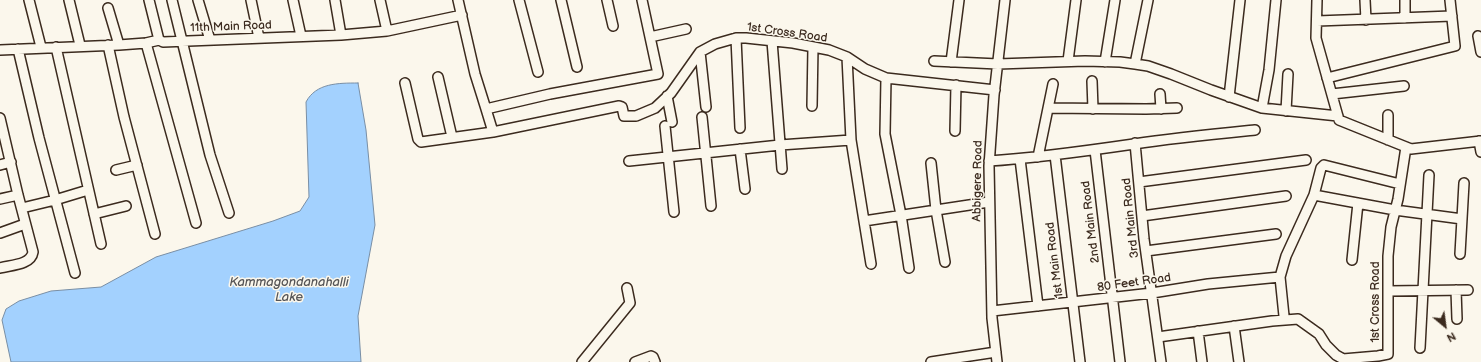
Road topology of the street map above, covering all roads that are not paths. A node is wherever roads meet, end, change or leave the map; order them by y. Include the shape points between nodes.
1 (29, 0) edge
2 (69, 0) edge
3 (149, 0) edge
4 (172, 0) edge
5 (198, 0) edge
6 (251, 0) edge
7 (293, 0) edge
8 (335, 0) edge
9 (380, 0) edge
10 (458, 0) edge
11 (519, 0) edge
12 (560, 0) edge
13 (607, 0) edge
14 (642, 0) edge
15 (959, 0) edge
16 (1005, 0) edge
17 (1076, 0) edge
18 (1115, 0) edge
19 (1148, 0) edge
20 (1240, 0) edge
21 (1276, 0) edge
22 (1317, 0) edge
23 (1365, 0) edge
24 (1405, 0) edge
25 (1450, 0) edge
26 (108, 8) dead end
27 (462, 15) junction
28 (1452, 16) junction
29 (1406, 18) junction
30 (1366, 20) junction
31 (1317, 21) junction
32 (613, 26) dead end
33 (686, 29) dead end
34 (387, 31) junction
35 (341, 35) junction
36 (301, 36) junction
37 (1478, 36) dead end
38 (650, 37) junction
39 (259, 38) junction
40 (736, 38) junction
41 (0, 40) edge
42 (159, 40) junction
43 (210, 40) junction
44 (181, 41) junction
45 (772, 41) junction
46 (146, 43) junction
47 (80, 45) junction
48 (108, 45) junction
49 (119, 45) junction
50 (41, 47) junction
51 (56, 47) junction
52 (813, 47) junction
53 (18, 49) junction
54 (1, 50) edge
55 (700, 52) junction
56 (1481, 52) edge
57 (847, 57) junction
58 (934, 61) dead end
59 (1068, 61) junction
60 (951, 62) junction
61 (1105, 62) junction
62 (998, 64) junction
63 (1136, 64) junction
64 (577, 67) dead end
65 (538, 72) dead end
66 (1288, 74) dead end
67 (438, 77) dead end
68 (886, 78) junction
69 (1327, 78) junction
70 (1092, 81) dead end
71 (406, 83) dead end
72 (1053, 84) dead end
73 (956, 86) junction
74 (1404, 86) dead end
75 (995, 90) junction
76 (1160, 94) dead end
77 (1332, 94) junction
78 (667, 96) junction
79 (1229, 97) junction
80 (812, 106) dead end
81 (706, 107) dead end
82 (1048, 108) junction
83 (1178, 108) dead end
84 (1262, 108) junction
85 (486, 109) junction
86 (1093, 109) junction
87 (1161, 109) junction
88 (1286, 111) junction
89 (1388, 114) dead end
90 (1338, 116) junction
91 (0, 118) edge
92 (702, 118) dead end
93 (1, 128) edge
94 (740, 128) dead end
95 (955, 130) dead end
96 (1255, 130) dead end
97 (493, 132) junction
98 (452, 137) junction
99 (851, 140) junction
100 (1388, 140) junction
101 (1480, 141) edge
102 (1135, 143) junction
103 (780, 144) junction
104 (1406, 147) junction
105 (740, 149) junction
106 (1095, 150) junction
107 (1481, 152) edge
108 (706, 153) junction
109 (1055, 155) junction
110 (669, 157) junction
111 (1038, 157) junction
112 (1020, 159) junction
113 (1306, 160) dead end
114 (629, 161) dead end
115 (989, 161) junction
116 (11, 162) junction
117 (931, 163) dead end
118 (0, 165) edge
119 (137, 165) junction
120 (782, 169) dead end
121 (116, 170) dead end
122 (1429, 175) dead end
123 (1139, 182) junction
124 (1464, 182) dead end
125 (1400, 184) junction
126 (745, 189) dead end
127 (88, 190) junction
128 (18, 195) junction
129 (1314, 195) junction
130 (1286, 196) dead end
131 (0, 199) edge
132 (55, 200) junction
133 (989, 202) junction
134 (1358, 203) junction
135 (126, 206) dead end
136 (711, 206) dead end
137 (22, 208) junction
138 (936, 210) junction
139 (1396, 210) junction
140 (674, 212) dead end
141 (229, 213) dead end
142 (94, 214) junction
143 (1426, 214) junction
144 (901, 215) junction
145 (1142, 216) junction
146 (1462, 219) junction
147 (864, 221) junction
148 (196, 223) dead end
149 (26, 224) junction
150 (0, 233) edge
151 (155, 234) dead end
152 (1276, 234) dead end
153 (101, 244) dead end
154 (1146, 251) junction
155 (1460, 254) dead end
156 (1352, 260) dead end
157 (945, 262) dead end
158 (871, 264) dead end
159 (0, 268) edge
160 (908, 268) dead end
161 (75, 273) dead end
162 (1280, 276) junction
163 (627, 288) dead end
164 (1389, 290) junction
165 (1423, 290) junction
166 (1456, 290) junction
167 (1468, 290) dead end
168 (1152, 293) junction
169 (1112, 298) junction
170 (1072, 302) junction
171 (1038, 306) junction
172 (992, 311) junction
173 (1284, 316) dead end
174 (1457, 320) dead end
175 (1234, 326) junction
176 (1198, 331) junction
177 (1158, 337) junction
178 (1420, 348) dead end
179 (996, 352) junction
180 (958, 360) edge
181 (582, 362) edge
182 (635, 362) edge
183 (655, 362) edge
184 (931, 362) edge
185 (997, 362) edge
186 (1080, 362) edge
187 (1120, 362) edge
188 (1161, 362) edge
189 (1202, 362) edge
190 (1238, 362) edge

1 - 50 street
2 - 47 street
3 - 42 street
4 - 44 street
5 - 43 street
6 - 39 street
7 - 36 street
8 - 35 street
9 - 34 street
10 - 27 street
11 - 65 street
12 - 64 street
13 - 32 street
14 - 38 street
15 - 60 street
16 - 62 street, Abbigere Road
17 - 59 street
18 - 61 street
19 - 63 street
20 - 79 street
21 - 84 street via 1269,70
22 - 31 street
23 - 30 street
24 - 29 street
25 - 28 street
26 - 49 street
27 - 34 street, 11th Main Road
27 - 85 street
28 - 29 street
28 - 69 street via 1455,46
29 - 30 street
30 - 31 street
31 - 69 street via 1316,38
33 - 38 street
34 - 35 street, 11th Main Road
35 - 36 street, 11th Main Road
36 - 39 street, 11th Main Road
37 - 56 street
38 - 85 street via 658,74
39 - 43 street, 11th Main Road
40 - 45 street, 1st Cross Road
40 - 55 street, 1st Cross Road via 715,44
40 - 94 street
41 - 54 street
42 - 44 street, 11th Main Road
42 - 46 street, 11th Main Road
43 - 44 street, 11th Main Road
44 - 141 street via 210,155
45 - 52 street, 1st Cross Road
45 - 103 street
46 - 49 street, 11th Main Road
46 - 148 street
47 - 48 street, 11th Main Road
47 - 51 street, 11th Main Road
48 - 49 street, 11th Main Road
48 - 119 street
50 - 51 street, 11th Main Road
50 - 53 street, 11th Main Road
51 - 127 street
52 - 57 street, 1st Cross Road
52 - 80 street
53 - 54 street, 11th Main Road
53 - 132 street
55 - 78 street, 1st Cross Road
55 - 81 street
57 - 68 street, 1st Cross Road via 865,69
57 - 99 street
58 - 60 street
59 - 61 street
59 - 62 street
60 - 62 street
61 - 63 street
62 - 75 street, Abbigere Road
63 - 79 street via 1171,74
66 - 88 street
67 - 98 street
68 - 73 street, 1st Cross Road
68 - 144 street via 885,134
69 - 77 street
70 - 86 street
71 - 98 street, 1st Cross Road via 420,142
72 - 82 street
73 - 75 street, 1st Cross Road
73 - 95 street
74 - 77 street
75 - 115 street, Abbigere Road
76 - 87 street
77 - 90 street
78 - 97 street, 1st Cross Road via 655,108 636,116 623,112 619,106 610,107
78 - 110 street
79 - 84 street
82 - 86 street
82 - 111 street
83 - 87 street
84 - 88 street
85 - 97 street
86 - 87 street
88 - 90 street
89 - 100 street
90 - 100 street via 1339,120
91 - 93 street
92 - 108 street
93 - 116 street
96 - 102 street
97 - 98 street, 1st Cross Road
99 - 103 street
99 - 147 street
100 - 104 street
101 - 104 street via 1411,149
101 - 107 street
102 - 106 street
102 - 123 street, 3rd Main Road
103 - 105 street
103 - 120 street
104 - 125 street, 1st Cross Road
105 - 108 street
105 - 126 street
106 - 109 street
106 - 169 street, 2nd Main Road
108 - 110 street
108 - 136 street
109 - 111 street
109 - 170 street, 1st Main Road
110 - 114 street
110 - 140 street
111 - 112 street
112 - 115 street
112 - 171 street
113 - 123 street
115 - 133 street, Abbigere Road
116 - 118 street
116 - 128 street
117 - 138 street
119 - 121 street
119 - 151 street
122 - 143 street
123 - 145 street, 3rd Main Road
124 - 146 street
125 - 129 street via 1324,165
125 - 139 street, 1st Cross Road
127 - 132 street
127 - 142 street
128 - 131 street
128 - 137 street
129 - 134 street
129 - 162 street via 1286,256
130 - 145 street
132 - 137 street
132 - 161 street
133 - 138 street
133 - 172 street, Abbigere Road
134 - 139 street
134 - 156 street
135 - 142 street
137 - 149 street
138 - 144 street
138 - 157 street
139 - 143 street
139 - 164 street, 1st Cross Road via 1388,256
142 - 153 street
143 - 146 street
143 - 165 street
144 - 147 street
144 - 160 street
145 - 154 street, 3rd Main Road
146 - 155 street
147 - 158 street
149 - 150 street
149 - 159 street via 32,257 28,261
152 - 154 street
154 - 168 street, 3rd Main Road
162 - 168 street, 80 Feet Road
162 - 173 street
163 - 181 street via 630,303
164 - 165 street
164 - 175 street, 1st Cross Road via 1388,354 1343,359 1326,345 1319,334 1298,319
165 - 166 street
165 - 178 street
166 - 167 street
166 - 174 street
168 - 169 street, 80 Feet Road
168 - 177 street, 3rd Main Road
169 - 170 street, 80 Feet Road
169 - 187 street, 2nd Main Road
170 - 171 street, 80 Feet Road
170 - 186 street, 1st Main Road
171 - 172 street, 80 Feet Road
172 - 179 street, Abbigere Road
175 - 176 street, 1st Cross Road
175 - 190 street
176 - 177 street, 1st Cross Road
176 - 189 street
177 - 188 street, 3rd Main Road
179 - 180 street
179 - 185 street, Abbigere Road
180 - 184 street
182 - 183 street via 651,356

